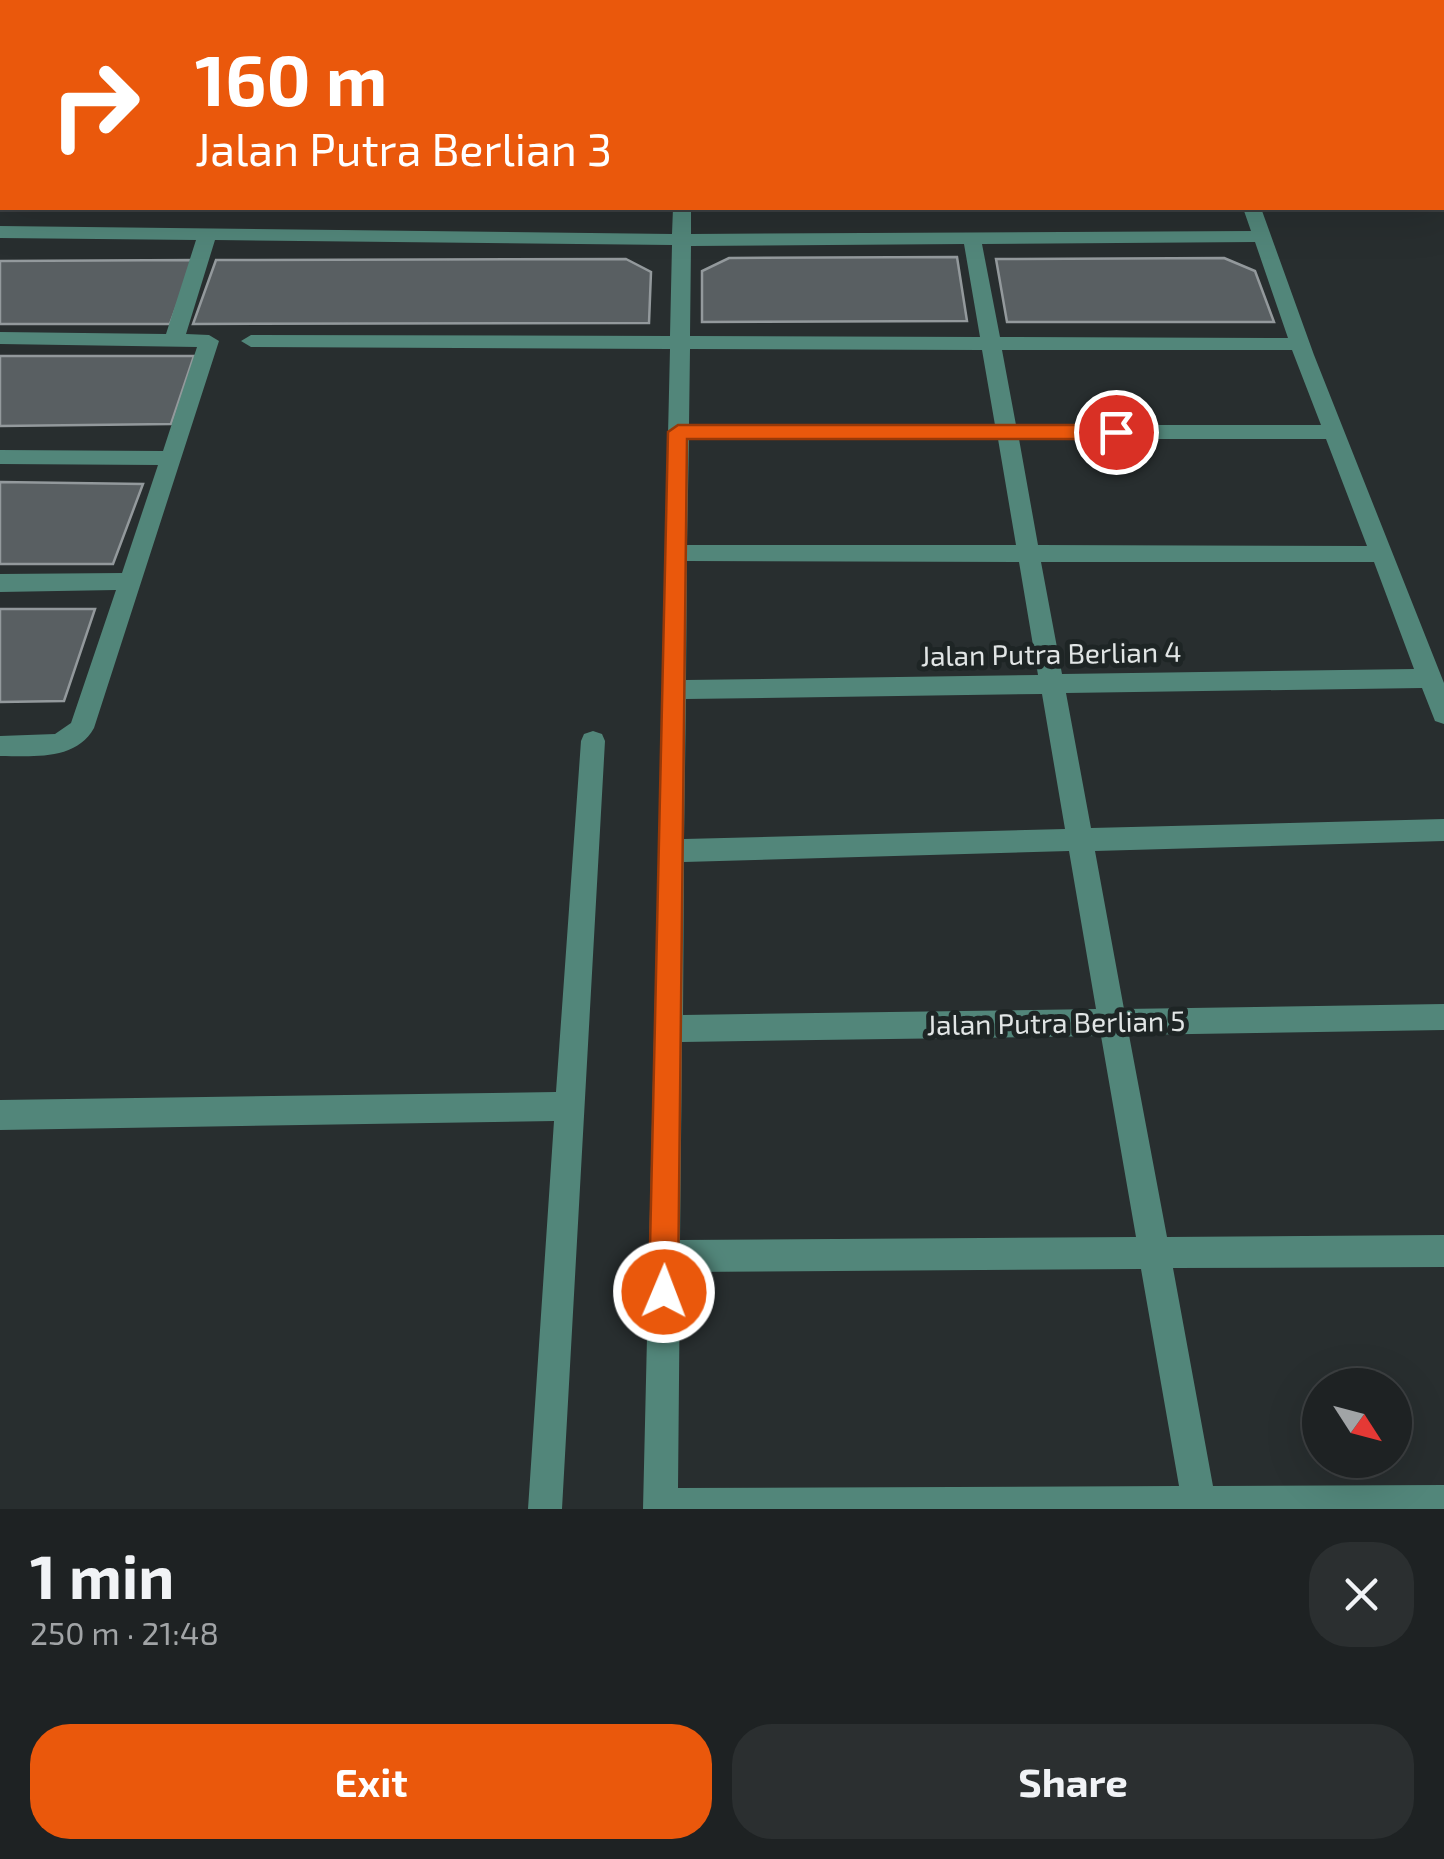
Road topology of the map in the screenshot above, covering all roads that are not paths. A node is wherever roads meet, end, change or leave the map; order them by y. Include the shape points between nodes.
1 (682, 210) edge
2 (1253, 210) edge
3 (0, 232) edge
4 (207, 235) junction
5 (1262, 236) junction
6 (972, 238) junction
7 (681, 240) junction
8 (0, 338) edge
9 (174, 340) junction
10 (251, 341) dead end
11 (679, 342) junction
12 (991, 343) junction
13 (1300, 344) junction
14 (678, 432) junction
15 (1007, 432) junction
16 (1334, 432) junction
17 (0, 457) edge
18 (170, 458) junction
19 (676, 552) junction
20 (1028, 553) junction
21 (1382, 554) junction
22 (130, 582) junction
23 (0, 583) edge
24 (1430, 678) junction
25 (1052, 684) junction
26 (674, 690) junction
27 (1444, 714) edge
28 (592, 741) dead end
29 (0, 746) edge
30 (1444, 830) edge
31 (1080, 840) junction
32 (671, 851) junction
33 (1444, 1016) edge
34 (1112, 1022) junction
35 (668, 1030) junction
36 (570, 1106) junction
37 (0, 1115) edge
38 (1444, 1251) edge
39 (1154, 1253) junction
40 (664, 1256) junction
41 (1444, 1502) edge
42 (1199, 1506) edge
43 (660, 1507) edge
44 (545, 1509) edge

1 - 7 street
2 - 5 street
3 - 4 street
4 - 7 street
4 - 9 street
5 - 6 street
5 - 13 street
6 - 7 street
6 - 12 street
7 - 11 street
8 - 9 street
9 - 18 street via 210,342
10 - 11 street
11 - 12 street
11 - 14 street
12 - 13 street
12 - 15 street
13 - 16 street
14 - 15 street
14 - 19 street
15 - 16 street
15 - 20 street
16 - 21 street
17 - 18 street
18 - 22 street
19 - 20 street
19 - 26 street
20 - 21 street
20 - 25 street
21 - 24 street
22 - 23 street
22 - 29 street via 73,740
24 - 25 street, Jalan Putra Berlian 4
24 - 27 street
25 - 26 street, Jalan Putra Berlian 4
25 - 31 street
26 - 32 street
28 - 36 street
30 - 31 street
31 - 32 street
31 - 34 street
32 - 35 street
33 - 34 street, Jalan Putra Berlian 5
34 - 35 street, Jalan Putra Berlian 5
34 - 39 street
35 - 40 street
36 - 37 street
36 - 44 street
38 - 39 street
39 - 40 street
39 - 42 street
40 - 43 street
41 - 42 street
42 - 43 street

